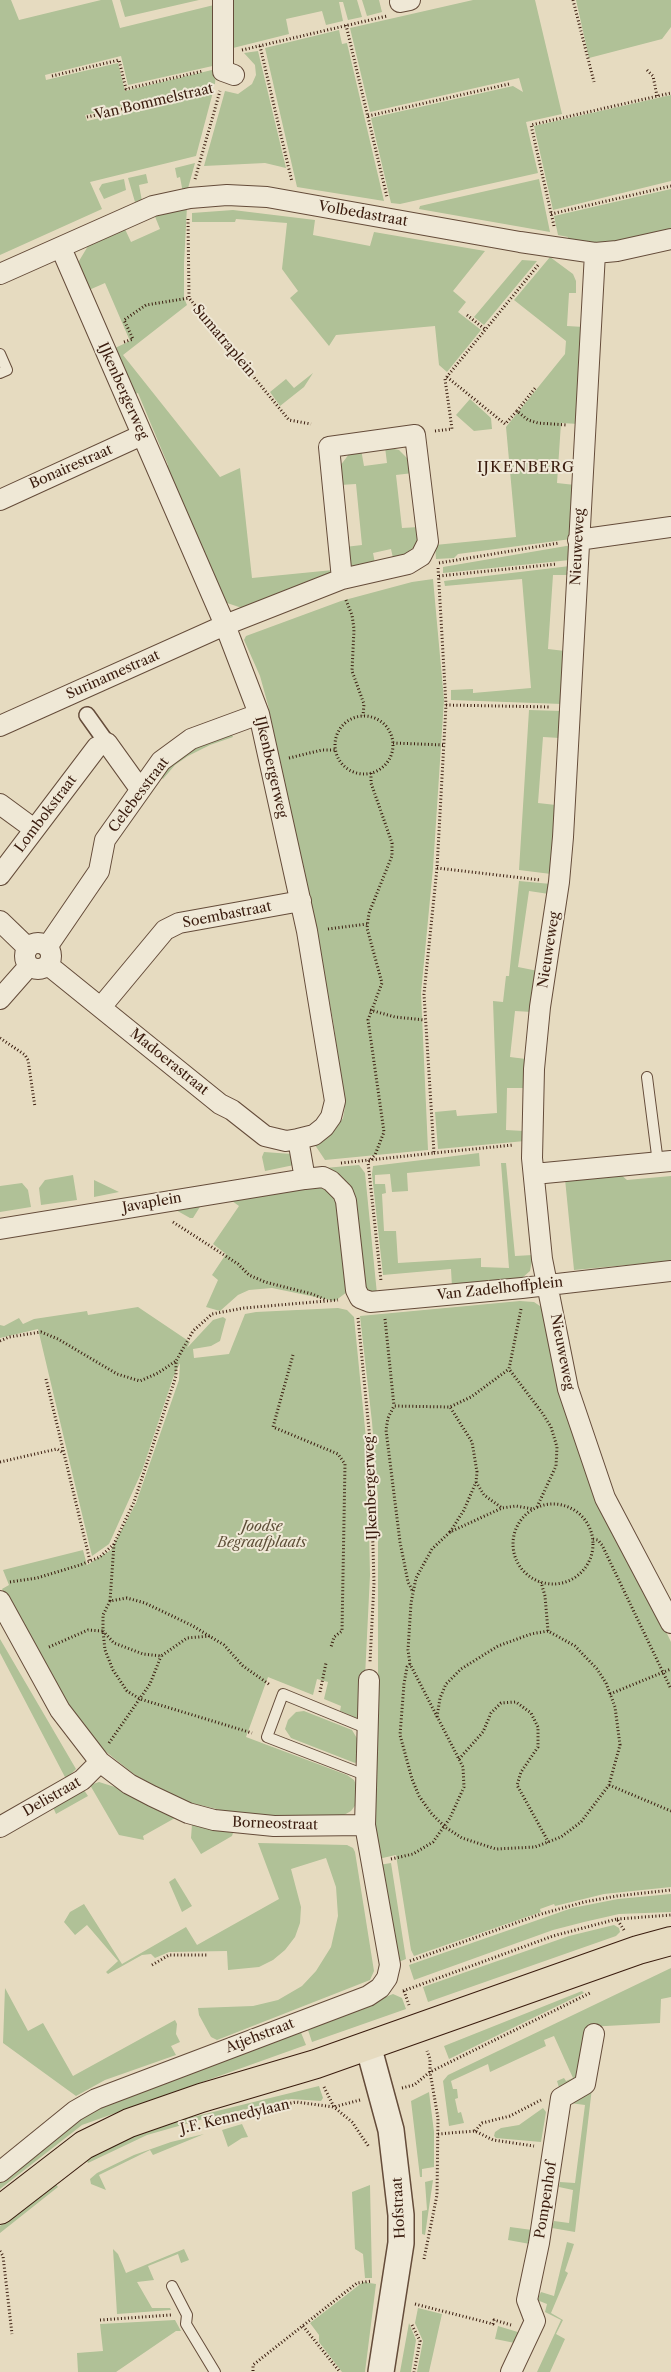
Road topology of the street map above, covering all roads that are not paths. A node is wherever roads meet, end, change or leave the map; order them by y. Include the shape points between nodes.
1 (223, 0) edge
2 (227, 65) road end
3 (671, 239) edge
4 (61, 248) junction
5 (595, 253) junction
6 (0, 274) edge
7 (0, 354) edge
8 (0, 373) edge
9 (142, 435) junction
10 (0, 500) edge
11 (671, 527) edge
12 (578, 540) junction
13 (343, 588) junction
14 (225, 625) junction
15 (259, 714) junction
16 (87, 715) dead end
17 (0, 726) edge
18 (100, 749) junction
19 (140, 789) junction
20 (0, 804) edge
21 (34, 829) junction
22 (0, 874) edge
23 (301, 901) junction
24 (0, 921) edge
25 (38, 956) junction
26 (0, 998) edge
27 (101, 1007) junction
28 (647, 1078) dead end
29 (298, 1139) junction
30 (664, 1162) edge
31 (534, 1174) junction
32 (304, 1179) junction
33 (0, 1229) edge
34 (671, 1271) edge
35 (547, 1284) junction
36 (0, 1601) edge
37 (671, 1623) edge
38 (369, 1680) road end
39 (366, 1728) junction
40 (97, 1758) junction
41 (365, 1775) junction
42 (365, 1825) junction
43 (0, 1827) edge
44 (671, 1941) edge
45 (594, 2034) dead end
46 (368, 2045) junction
47 (0, 2172) edge
48 (0, 2210) edge
49 (172, 2286) dead end
50 (215, 2372) edge
51 (381, 2372) edge
52 (511, 2372) edge

1 - 2 street
3 - 5 street, Volbedastraat
4 - 5 street, Volbedastraat via 153,206 227,195 267,197
4 - 6 street, Volbedastraat
4 - 9 street, IJkenbergerweg
5 - 12 street, Nieuweweg
7 - 8 lane via 7,370
9 - 10 street, Bonairestraat
9 - 14 street, IJkenbergerweg
11 - 12 street
12 - 31 street, Nieuweweg via 559,882 534,1069
13 - 13 street via 408,564 426,549 428,542 415,435 328,447
13 - 14 street
14 - 15 street, IJkenbergerweg
14 - 17 street, Surinamestraat
15 - 19 street, Celebesstraat via 191,739 178,747 161,761
15 - 23 street, IJkenbergerweg
16 - 18 street
18 - 19 street
18 - 21 street, Lombokstraat
19 - 25 street, Celebesstraat via 105,840 99,870
20 - 21 street
21 - 22 street, Lombokstraat
23 - 27 street, Soembastraat via 179,923 165,930
23 - 29 street, IJkenbergerweg via 335,1101 331,1117 324,1127 314,1135
24 - 25 street, Madoerastraat
25 - 26 street, Celebesstraat
25 - 27 street, Madoerastraat
27 - 29 street, Madoerastraat via 220,1104 265,1136 286,1141
28 - 30 lane
29 - 32 street
30 - 31 street
31 - 35 street, Nieuweweg
32 - 33 street, Javaplein
32 - 35 street, Van Zadelhoffplein via 323,1177 343,1193 352,1269 360,1298 370,1302
34 - 35 street, Van Zadelhoffplein
35 - 37 street, Nieuweweg via 568,1389 605,1498
36 - 40 street, Borneostraat via 60,1710
38 - 39 street
39 - 41 street
39 - 41 lane via 283,1694 266,1737
40 - 42 street, Borneostraat via 129,1784 188,1813 214,1820 274,1826
40 - 43 street, Delistraat via 82,1780
41 - 42 street
42 - 47 street, Atjehstraat via 389,1969 380,1988 368,1996 96,2099 75,2111
44 - 46 main road, J.F. Kennedylaan
45 - 52 street, Pompenhof via 585,2084 561,2098 540,2243 527,2300 535,2321
46 - 48 main road, J.F. Kennedylaan via 201,2098 105,2133 58,2163
46 - 51 street, Hofstraat via 391,2130 401,2233
49 - 50 lane via 186,2314 186,2324

